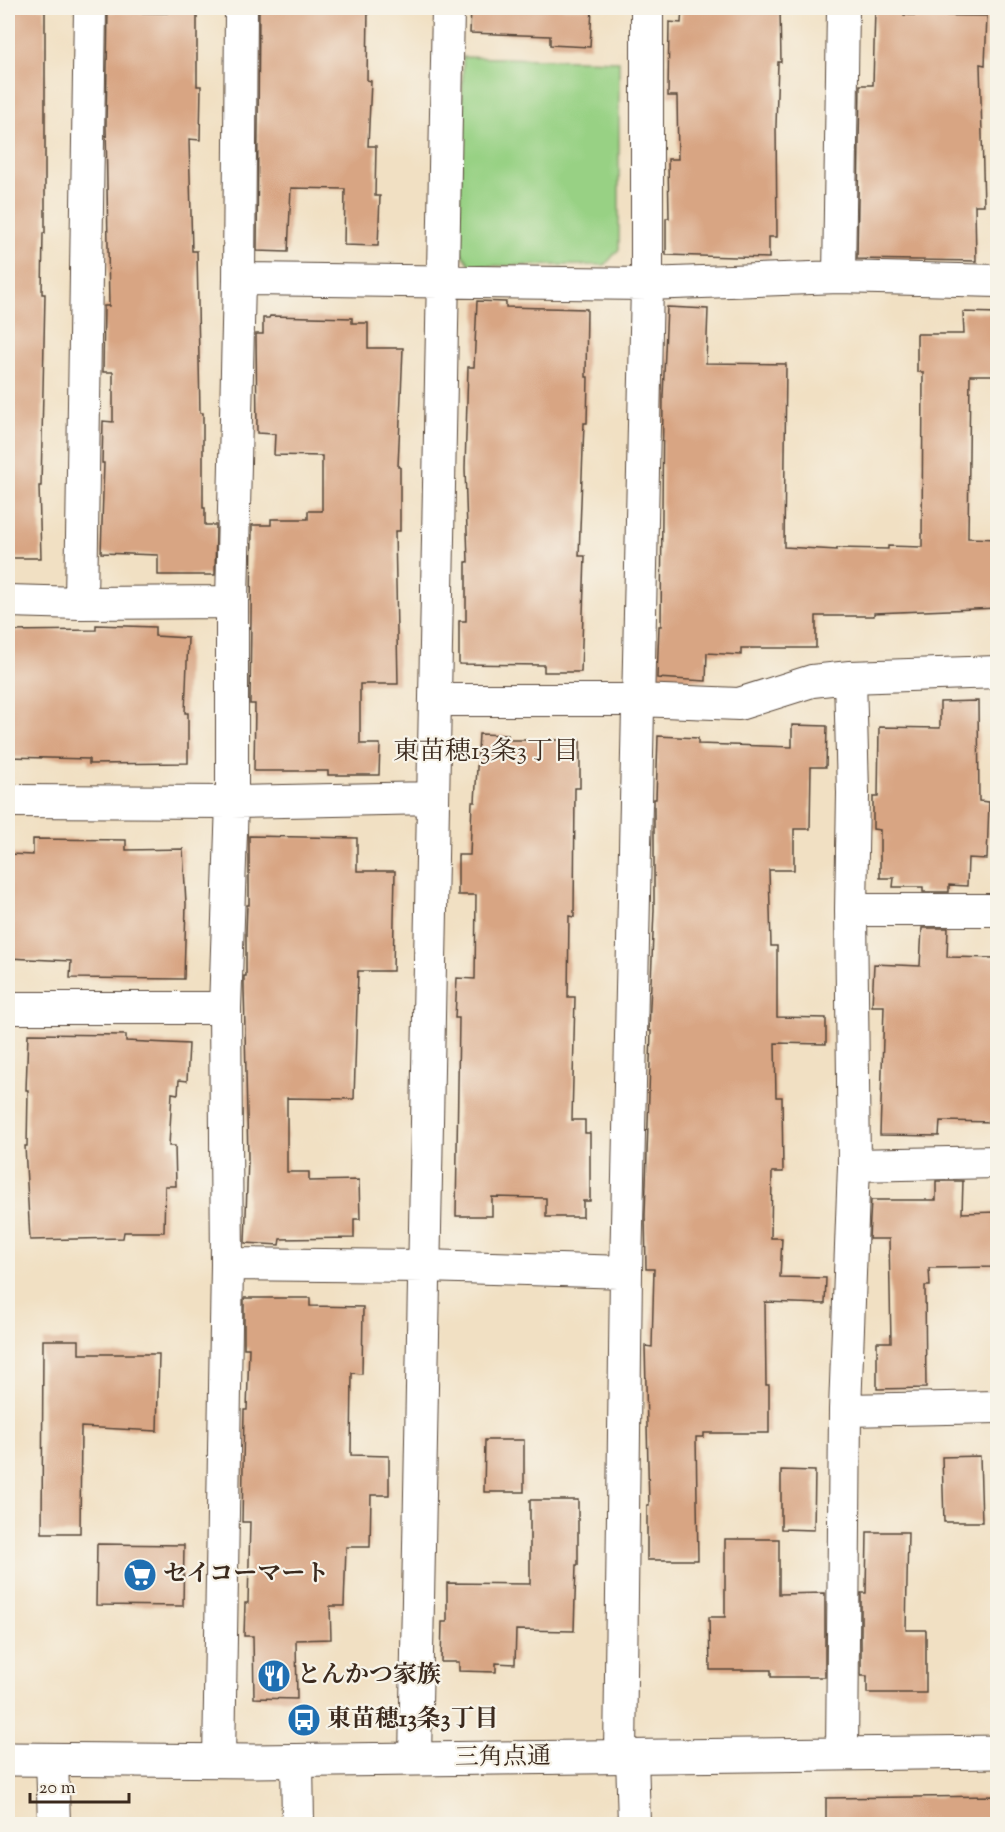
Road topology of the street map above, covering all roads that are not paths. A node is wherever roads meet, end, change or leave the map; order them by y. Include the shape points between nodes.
1 (90, 8) edge
2 (241, 8) edge
3 (448, 8) edge
4 (646, 8) edge
5 (843, 8) edge
6 (839, 277) junction
7 (238, 279) junction
8 (442, 280) junction
9 (998, 281) edge
10 (647, 284) junction
11 (8, 601) edge
12 (232, 602) junction
13 (81, 603) junction
14 (998, 672) edge
15 (850, 677) junction
16 (435, 700) junction
17 (638, 700) junction
18 (433, 798) junction
19 (8, 801) edge
20 (232, 802) junction
21 (851, 910) junction
22 (998, 910) edge
23 (8, 1008) edge
24 (225, 1008) junction
25 (998, 1162) edge
26 (854, 1165) junction
27 (227, 1264) junction
28 (425, 1266) junction
29 (626, 1272) junction
30 (998, 1407) edge
31 (845, 1410) junction
32 (998, 1752) edge
33 (842, 1754) junction
34 (626, 1756) junction
35 (8, 1759) edge
36 (52, 1759) junction
37 (415, 1759) junction
38 (297, 1760) junction
39 (219, 1761) junction
40 (54, 1824) edge
41 (298, 1824) edge
42 (633, 1824) edge

1 - 13 street
2 - 7 street
3 - 8 street
4 - 10 street
5 - 6 street
6 - 9 street
6 - 10 street
7 - 8 street
7 - 12 street
8 - 10 street
8 - 16 street
10 - 17 street
11 - 13 street
12 - 13 street
12 - 20 street
14 - 15 street
15 - 17 street via 812,681 739,704
15 - 21 street
16 - 17 street
16 - 18 street
17 - 29 street
18 - 20 street
18 - 28 street
19 - 20 street
20 - 24 street
21 - 22 street
21 - 26 street
23 - 24 street
24 - 27 street
25 - 26 street
26 - 31 street
27 - 28 street
27 - 39 street
28 - 29 street
28 - 37 street
29 - 34 street
30 - 31 street
31 - 33 street
32 - 33 street, 三角点通
33 - 34 street, 三角点通
34 - 37 street, 三角点通
34 - 42 street
35 - 36 street, 三角点通
36 - 39 street, 三角点通
36 - 40 street
37 - 38 street, 三角点通
38 - 39 street, 三角点通
38 - 41 street

